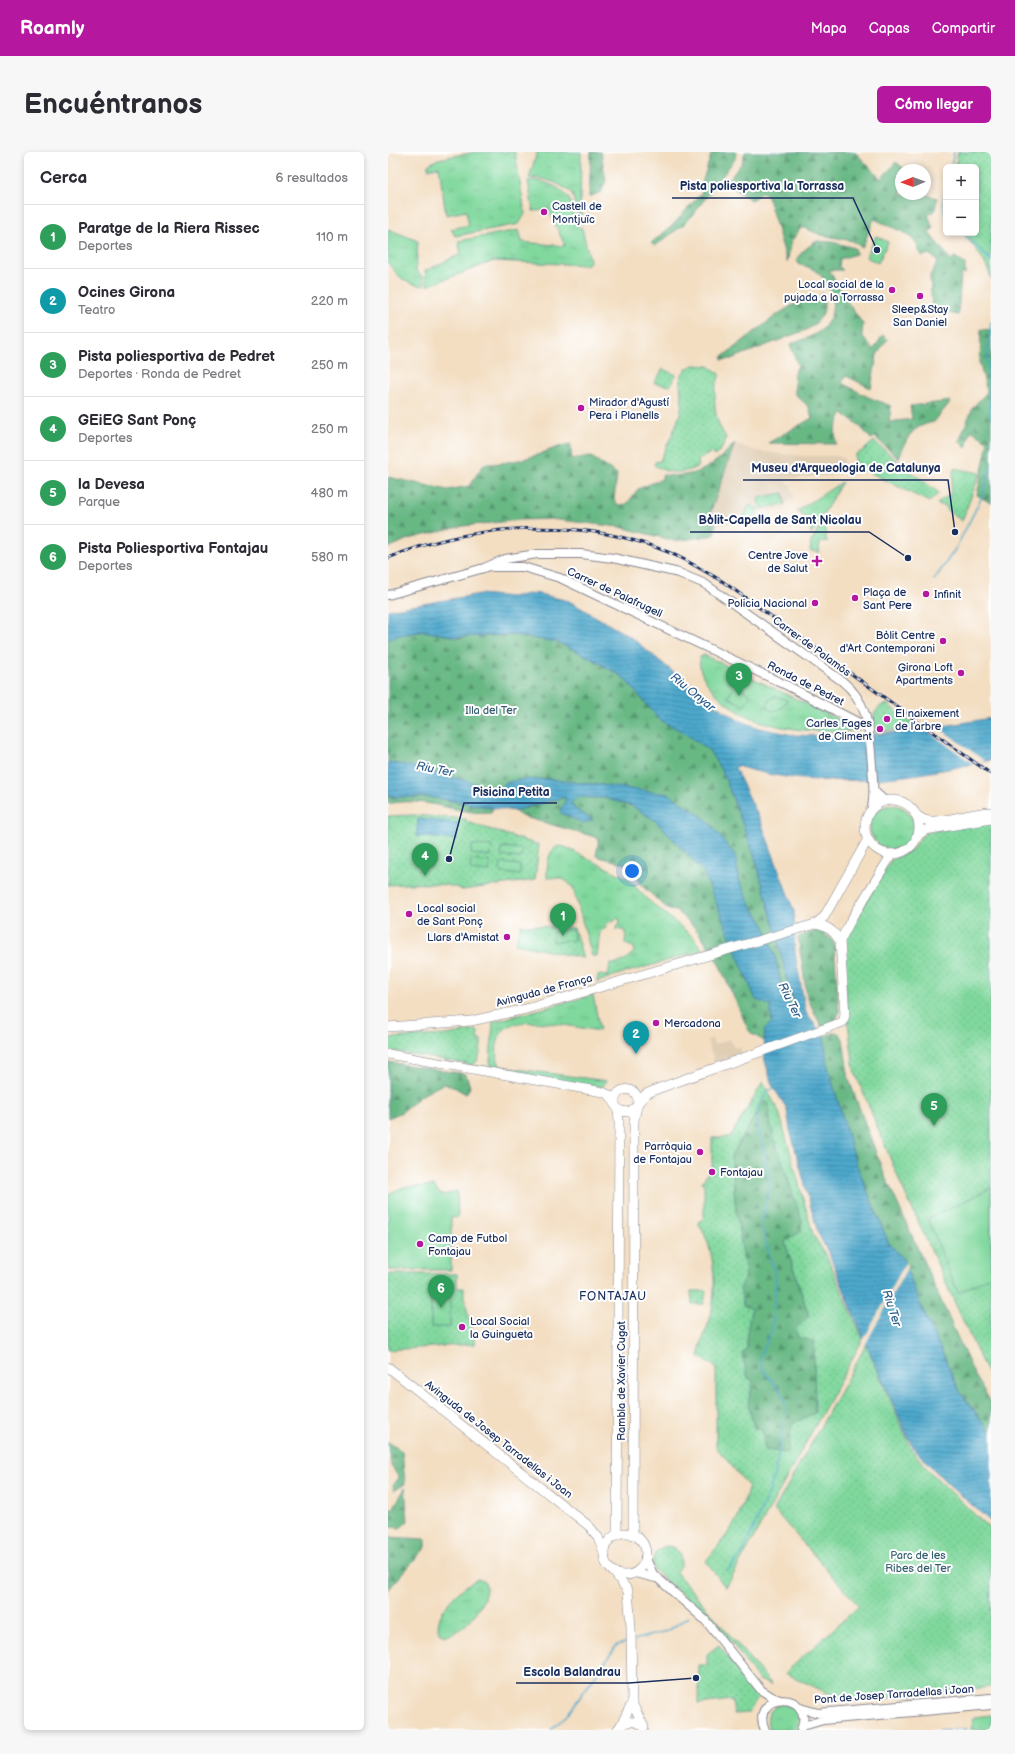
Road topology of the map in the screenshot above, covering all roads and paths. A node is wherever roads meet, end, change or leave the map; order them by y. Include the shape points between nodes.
1 (484, 568) junction
2 (388, 595) edge
3 (732, 659) joint
4 (869, 732) junction
5 (875, 792) junction
6 (885, 801) junction
7 (872, 808) junction
8 (991, 812) edge
9 (915, 814) junction
10 (991, 819) edge
11 (916, 838) junction
12 (868, 839) junction
13 (892, 854) junction
14 (810, 925) junction
15 (840, 941) junction
16 (388, 1022) edge
17 (388, 1027) edge
18 (401, 1027) junction
19 (388, 1033) edge
20 (391, 1054) edge
21 (637, 1105) junction
22 (616, 1106) junction
23 (388, 1367) edge
24 (594, 1530) junction
25 (617, 1535) junction
26 (633, 1535) junction
27 (605, 1555) junction
28 (645, 1557) junction
29 (614, 1572) junction
30 (634, 1573) junction
31 (656, 1578) junction
32 (628, 1591) junction
33 (759, 1687) junction
34 (991, 1698) edge
35 (780, 1700) junction
36 (632, 1703) junction
37 (991, 1705) edge
38 (800, 1708) junction
39 (764, 1711) junction
40 (619, 1728) edge
41 (644, 1728) edge
42 (802, 1728) edge
43 (765, 1730) edge

1 - 2 street
1 - 3 street, Carrer de Palafrugell via 523,567 560,578
1 - 4 street, Carrer de Palamós via 505,560 538,554 573,553 597,555 679,573 705,584 854,691 864,710
3 - 4 street, Ronda de Pedret via 826,706
4 - 5 street, Carrer de Palamós
5 - 6 street
5 - 7 street
6 - 7 main road
6 - 9 main road via 902,802
7 - 12 main road via 865,824
8 - 9 main road via 933,821
9 - 11 main road via 918,828
10 - 11 main road via 925,830
11 - 13 main road via 908,849
12 - 13 main road via 877,850
12 - 14 main road via 824,917
13 - 15 main road
14 - 15 main road via 821,925 829,929
14 - 18 main road, Avinguda de França via 511,1013 471,1021
15 - 21 main road via 845,1015 843,1022 650,1091 640,1098
16 - 18 main road
17 - 18 main road, Avinguda de França
18 - 19 main road
20 - 22 main road via 603,1092 609,1095
21 - 22 main road via 629,1112 623,1112
21 - 22 main road via 635,1094 627,1090 618,1094
21 - 26 main road, Rambla de Xavier Cugat via 634,1130
22 - 25 main road, Rambla de Xavier Cugat via 620,1121
23 - 24 main road, Avinguda de Josep Tarradellas i Joan
24 - 25 main road, Avinguda de Josep Tarradellas i Joan via 605,1535
24 - 27 main road, Avinguda de Josep Tarradellas i Joan
25 - 26 main road
25 - 27 main road via 608,1543
26 - 28 main road via 643,1544
27 - 29 main road via 607,1565
28 - 30 main road via 642,1566
28 - 31 street
29 - 30 main road via 624,1575
29 - 32 main road
30 - 31 street
30 - 32 main road
31 - 33 street via 705,1620
32 - 36 main road
33 - 35 street via 772,1698
33 - 39 street via 764,1700
34 - 38 street, Pont de Josep Tarradellas i Joan via 818,1713
35 - 38 street, Pont de Josep Tarradellas i Joan via 790,1701
35 - 39 street
36 - 40 main road
36 - 41 main road
37 - 42 street, Pont de Josep Tarradellas i Joan via 823,1720
38 - 42 street via 803,1717
39 - 43 street via 762,1720
40 - 41 main road via 632,1721

